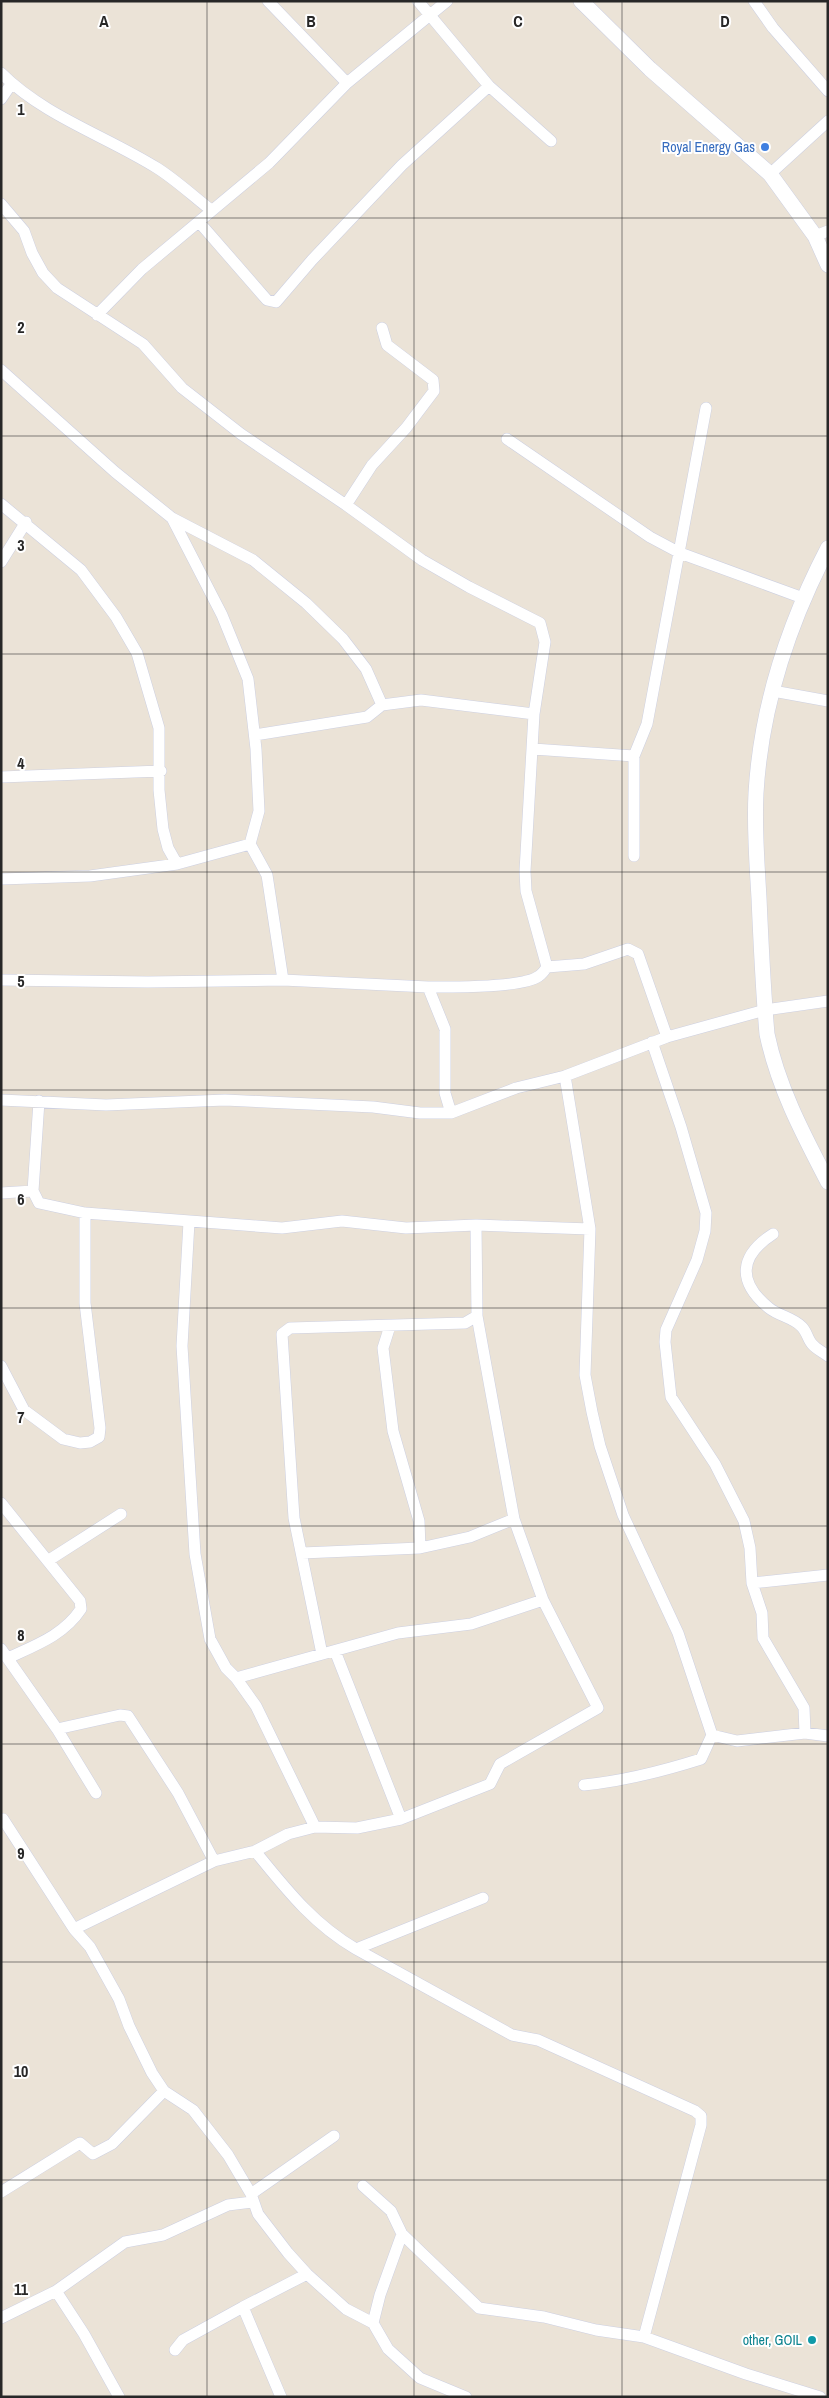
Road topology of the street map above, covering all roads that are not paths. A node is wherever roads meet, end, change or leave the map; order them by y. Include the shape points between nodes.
1 (268, 1) edge
2 (418, 1) edge
3 (447, 1) edge
4 (581, 1) edge
5 (754, 1) edge
6 (431, 15) junction
7 (1, 73) edge
8 (12, 83) junction
9 (347, 83) junction
10 (489, 86) junction
11 (828, 91) edge
12 (1, 98) edge
13 (828, 121) edge
14 (551, 141) dead end
15 (770, 174) junction
16 (1, 204) edge
17 (211, 210) junction
18 (199, 222) junction
19 (821, 234) edge
20 (828, 265) edge
21 (97, 315) junction
22 (382, 328) dead end
23 (1, 370) edge
24 (706, 408) dead end
25 (507, 440) dead end
26 (1, 504) edge
27 (346, 505) junction
28 (172, 518) junction
29 (26, 522) junction
30 (828, 548) edge
31 (680, 553) junction
32 (1, 562) edge
33 (803, 598) junction
34 (773, 691) junction
35 (828, 701) edge
36 (382, 705) junction
37 (534, 714) junction
38 (255, 735) junction
39 (533, 749) junction
40 (634, 756) junction
41 (161, 771) junction
42 (1, 777) edge
43 (250, 844) junction
44 (634, 856) dead end
45 (177, 864) junction
46 (1, 879) edge
47 (547, 967) junction
48 (1, 980) edge
49 (283, 980) junction
50 (428, 987) junction
51 (828, 1001) edge
52 (765, 1010) junction
53 (667, 1037) junction
54 (652, 1042) junction
55 (565, 1076) junction
56 (1, 1100) edge
57 (39, 1101) junction
58 (450, 1113) junction
59 (828, 1182) edge
60 (32, 1191) junction
61 (1, 1193) edge
62 (86, 1213) junction
63 (189, 1222) junction
64 (476, 1225) junction
65 (590, 1229) junction
66 (772, 1234) dead end
67 (477, 1316) junction
68 (390, 1326) junction
69 (828, 1356) edge
70 (1, 1366) edge
71 (1, 1503) edge
72 (121, 1514) dead end
73 (514, 1519) junction
74 (420, 1548) junction
75 (302, 1553) junction
76 (49, 1560) junction
77 (828, 1575) edge
78 (752, 1583) junction
79 (543, 1600) junction
80 (335, 1651) junction
81 (5, 1653) edge
82 (322, 1654) junction
83 (236, 1678) junction
84 (57, 1729) junction
85 (804, 1733) junction
86 (712, 1734) junction
87 (828, 1736) edge
88 (584, 1785) dead end
89 (96, 1793) dead end
90 (2, 1819) edge
91 (401, 1819) junction
92 (315, 1827) junction
93 (255, 1851) junction
94 (214, 1861) junction
95 (483, 1898) dead end
96 (74, 1929) junction
97 (356, 1949) junction
98 (164, 2091) junction
99 (334, 2136) dead end
100 (363, 2186) dead end
101 (1, 2192) edge
102 (252, 2198) junction
103 (402, 2234) junction
104 (308, 2274) junction
105 (56, 2291) junction
106 (243, 2307) junction
107 (1, 2318) edge
108 (373, 2323) junction
109 (644, 2337) junction
110 (175, 2350) dead end
111 (119, 2397) edge
112 (281, 2397) edge
113 (466, 2397) edge
114 (820, 2397) edge

1 - 9 street
2 - 6 street
3 - 6 street
4 - 15 main road via 650,68
5 - 11 street
6 - 9 street
6 - 10 street
7 - 8 street
8 - 12 street
8 - 17 street via 53,111 158,168
9 - 17 street via 269,163
10 - 14 street
10 - 18 street via 402,165 276,302 267,300
13 - 15 street
15 - 19 main road
16 - 21 street via 24,231 43,273 57,288
17 - 18 street
18 - 21 street via 142,269
19 - 20 main road
21 - 27 street via 143,344 182,388 241,434
22 - 27 street via 387,345 433,380 434,390 406,428 372,465
23 - 28 street
24 - 31 street
25 - 31 street via 638,530
26 - 29 street
27 - 37 street via 422,560 540,623 545,642
28 - 36 street via 253,560 306,603 343,639 366,669
28 - 38 street via 222,616 248,679
29 - 32 street
29 - 41 street via 82,570 116,616 137,654 159,728
30 - 33 main road
31 - 33 street
31 - 40 street via 647,724
33 - 34 main road via 786,641
34 - 35 street
34 - 52 main road via 756,792
36 - 37 street via 421,700
36 - 38 street via 367,717
37 - 39 street
38 - 43 street via 259,811
39 - 40 street
39 - 47 street via 526,891
40 - 44 street
41 - 42 street
41 - 45 street via 159,790 163,829
43 - 45 street
43 - 49 street via 267,875
45 - 46 street via 90,876
47 - 50 street via 539,977 508,983
47 - 53 street via 584,964 628,949 638,954
48 - 49 street
49 - 50 street
50 - 58 street via 445,1029 446,1093
51 - 52 street
52 - 53 street
52 - 59 main road via 772,1059 786,1097
53 - 54 street
54 - 55 street
54 - 78 street via 706,1213 697,1260 666,1330 671,1397 715,1464 744,1521
55 - 58 street via 516,1088
55 - 65 street
56 - 57 street
57 - 58 street via 106,1105 225,1100 373,1106 420,1113
57 - 60 street
60 - 61 street
60 - 62 street via 39,1203
62 - 63 street
62 - 70 street via 86,1302 99,1437 80,1443 63,1439 24,1410
63 - 64 street via 282,1228 342,1221 406,1228
63 - 83 street via 182,1346 195,1554 210,1639 226,1668
64 - 65 street
64 - 67 street
65 - 86 street via 585,1375 600,1446 623,1515 678,1633
66 - 69 street via 759,1243 748,1260 746,1277 749,1288 769,1308 803,1328 811,1344
67 - 68 street via 465,1323
67 - 73 street
68 - 74 street via 383,1348 393,1431 418,1521
68 - 75 street via 290,1328 282,1334 294,1518
71 - 76 street
72 - 76 street
73 - 74 street via 470,1537
73 - 79 street
74 - 75 street
75 - 82 street
76 - 81 street via 80,1601 81,1609 72,1624 52,1638
77 - 78 street
78 - 85 street via 762,1613 763,1638 804,1708
79 - 80 street via 471,1624 398,1634
79 - 91 street via 598,1708 500,1764 490,1784
80 - 82 street
80 - 91 street
81 - 84 street
82 - 83 street
83 - 92 street via 256,1706
84 - 89 street
84 - 94 street via 128,1716 178,1793
85 - 86 street via 737,1741
85 - 87 street
86 - 88 street via 701,1759 666,1770
90 - 96 street
91 - 92 street via 357,1828
92 - 93 street via 288,1834
93 - 94 street
93 - 97 street via 316,1921
94 - 96 street
95 - 97 street
96 - 98 street via 90,1947 119,1999 129,2026
97 - 109 street via 512,2035 538,2040 701,2116
98 - 101 street via 112,2144 93,2154 80,2143
98 - 102 street via 193,2110 228,2155
99 - 102 street
100 - 103 street via 391,2211
102 - 104 street via 258,2214
102 - 105 street via 228,2205 164,2235 125,2242
103 - 108 street
103 - 109 street via 479,2308
104 - 106 street
104 - 108 street via 346,2309
105 - 107 street
105 - 111 street
106 - 110 street via 183,2340
106 - 112 street
108 - 113 street via 388,2349 420,2378
109 - 114 street

